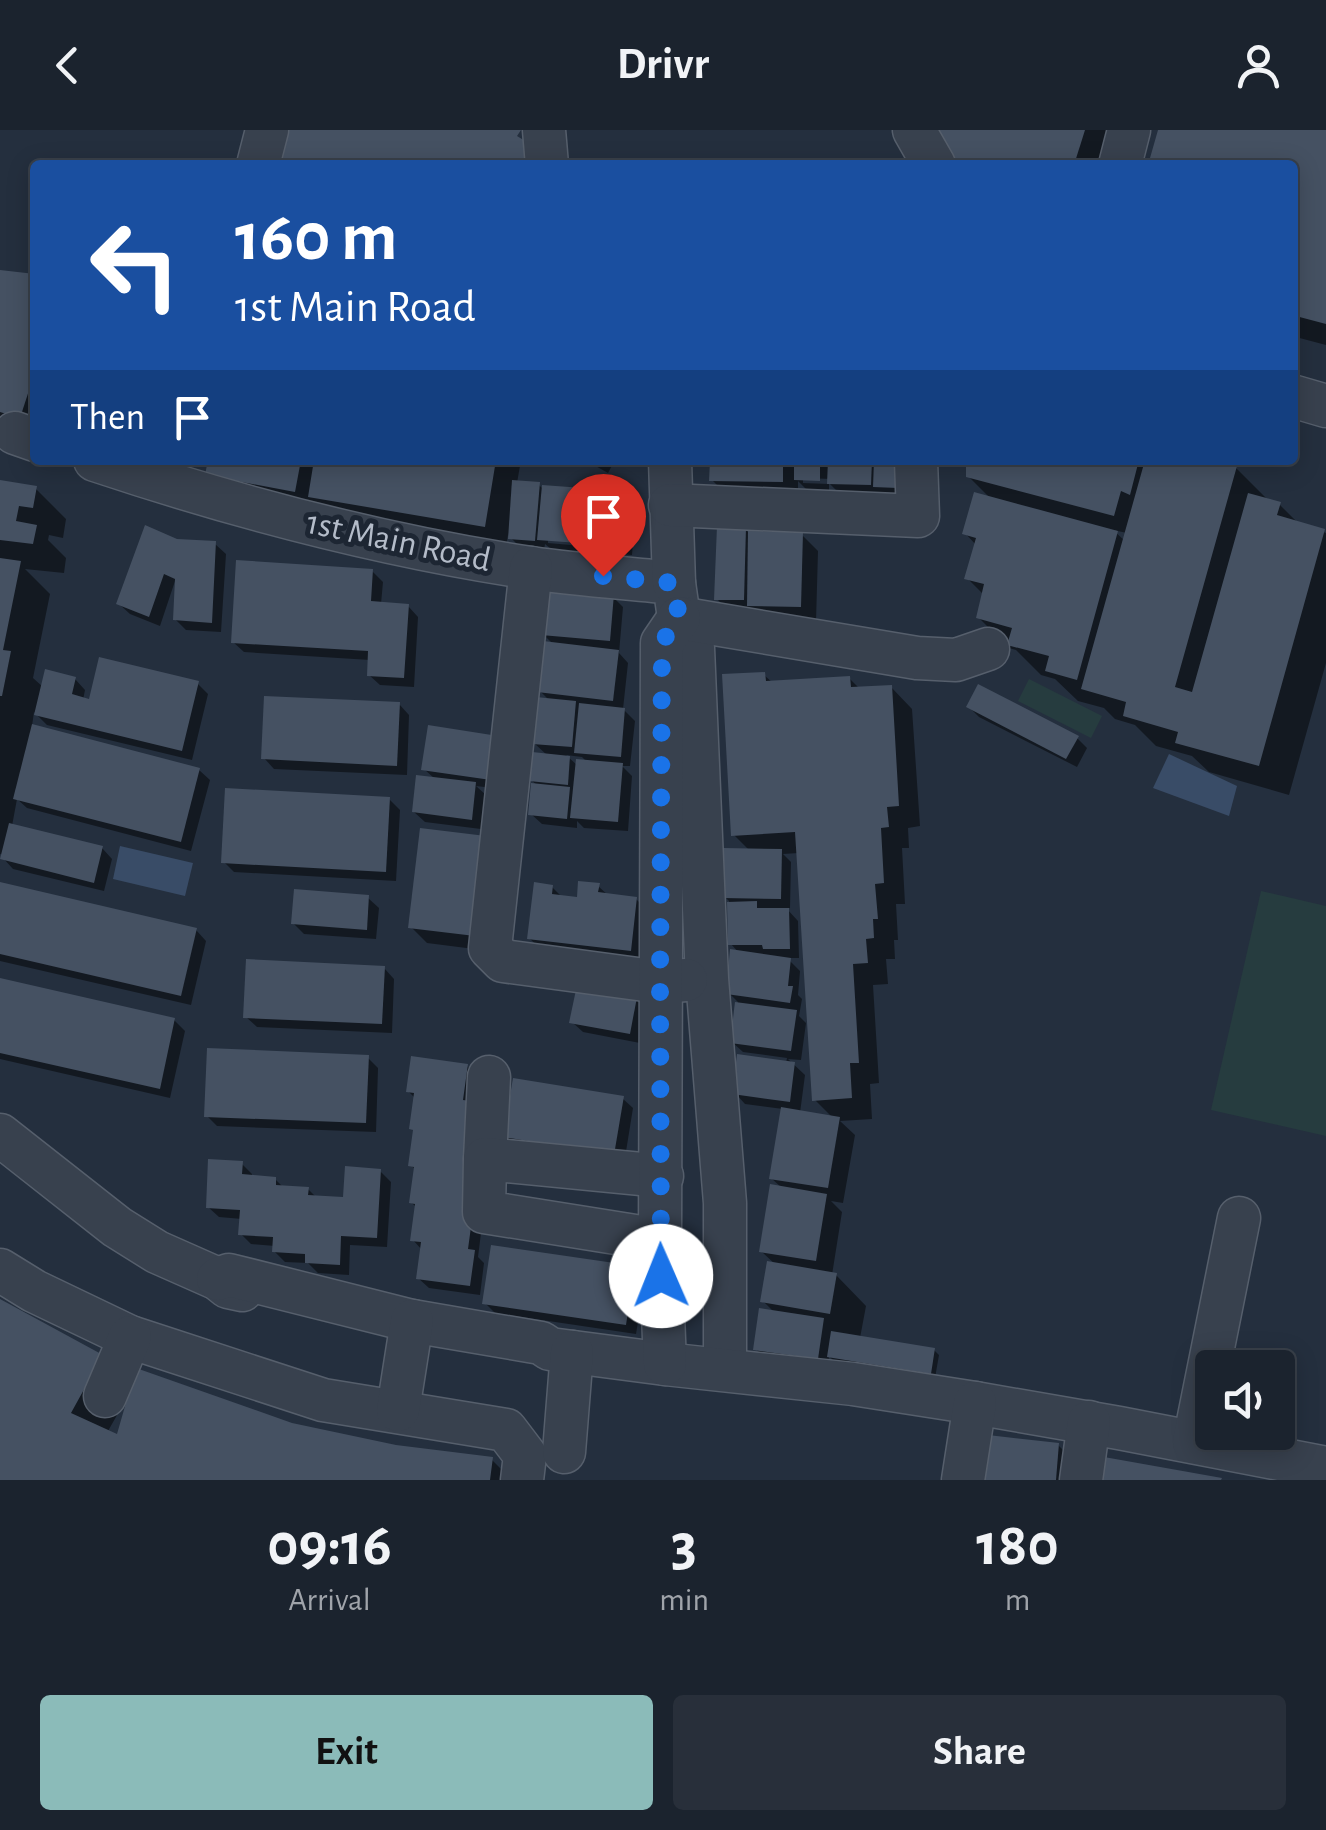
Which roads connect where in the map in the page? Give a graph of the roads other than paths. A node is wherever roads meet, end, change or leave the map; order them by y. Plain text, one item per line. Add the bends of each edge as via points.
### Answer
1 (267, 130) edge
2 (544, 130) edge
3 (914, 130) edge
4 (1129, 130) edge
5 (259, 160) edge
6 (546, 160) edge
7 (931, 160) edge
8 (1121, 160) edge
9 (1298, 369) edge
10 (1326, 376) edge
11 (1298, 398) edge
12 (1326, 406) edge
13 (110, 465) edge
14 (670, 465) edge
15 (916, 465) edge
16 (670, 505) junction
17 (531, 568) junction
18 (677, 600) junction
19 (988, 649) dead end
20 (707, 979) junction
21 (660, 982) junction
22 (488, 1077) dead end
23 (0, 1135) edge
24 (485, 1159) junction
25 (662, 1176) junction
26 (1239, 1218) dead end
27 (660, 1240) junction
28 (0, 1270) edge
29 (411, 1327) junction
30 (130, 1337) junction
31 (561, 1350) junction
32 (665, 1364) junction
33 (725, 1369) junction
34 (105, 1396) dead end
35 (975, 1403) junction
36 (398, 1410) junction
37 (1089, 1422) junction
38 (1194, 1442) junction
39 (564, 1452) dead end
40 (1303, 1470) edge
41 (522, 1480) edge
42 (963, 1480) edge
43 (1081, 1480) edge

1 - 5 street
2 - 6 street
3 - 7 street
4 - 8 street
9 - 10 street
11 - 12 street
13 - 17 street, 1st Main Road via 380,540
14 - 16 street
15 - 16 street via 918,516
16 - 18 street
17 - 18 street, 1st Main Road
17 - 21 street via 490,948 503,960
18 - 19 street, 1st Main Road via 917,658 956,660
18 - 20 street via 693,648
18 - 21 street via 662,642
20 - 21 street
20 - 33 street via 725,1203
21 - 25 street
22 - 24 street
23 - 29 street via 157,1252 218,1279 229,1275
24 - 25 street
24 - 27 street via 484,1212
25 - 27 street
26 - 38 street
27 - 32 street
28 - 30 street
29 - 31 street
29 - 36 street
30 - 34 street
30 - 36 street via 322,1400
31 - 32 street
31 - 39 street
32 - 33 street
33 - 35 street
35 - 37 street
35 - 42 street
36 - 41 street via 506,1430 524,1455
37 - 38 street
37 - 43 street
38 - 40 street

